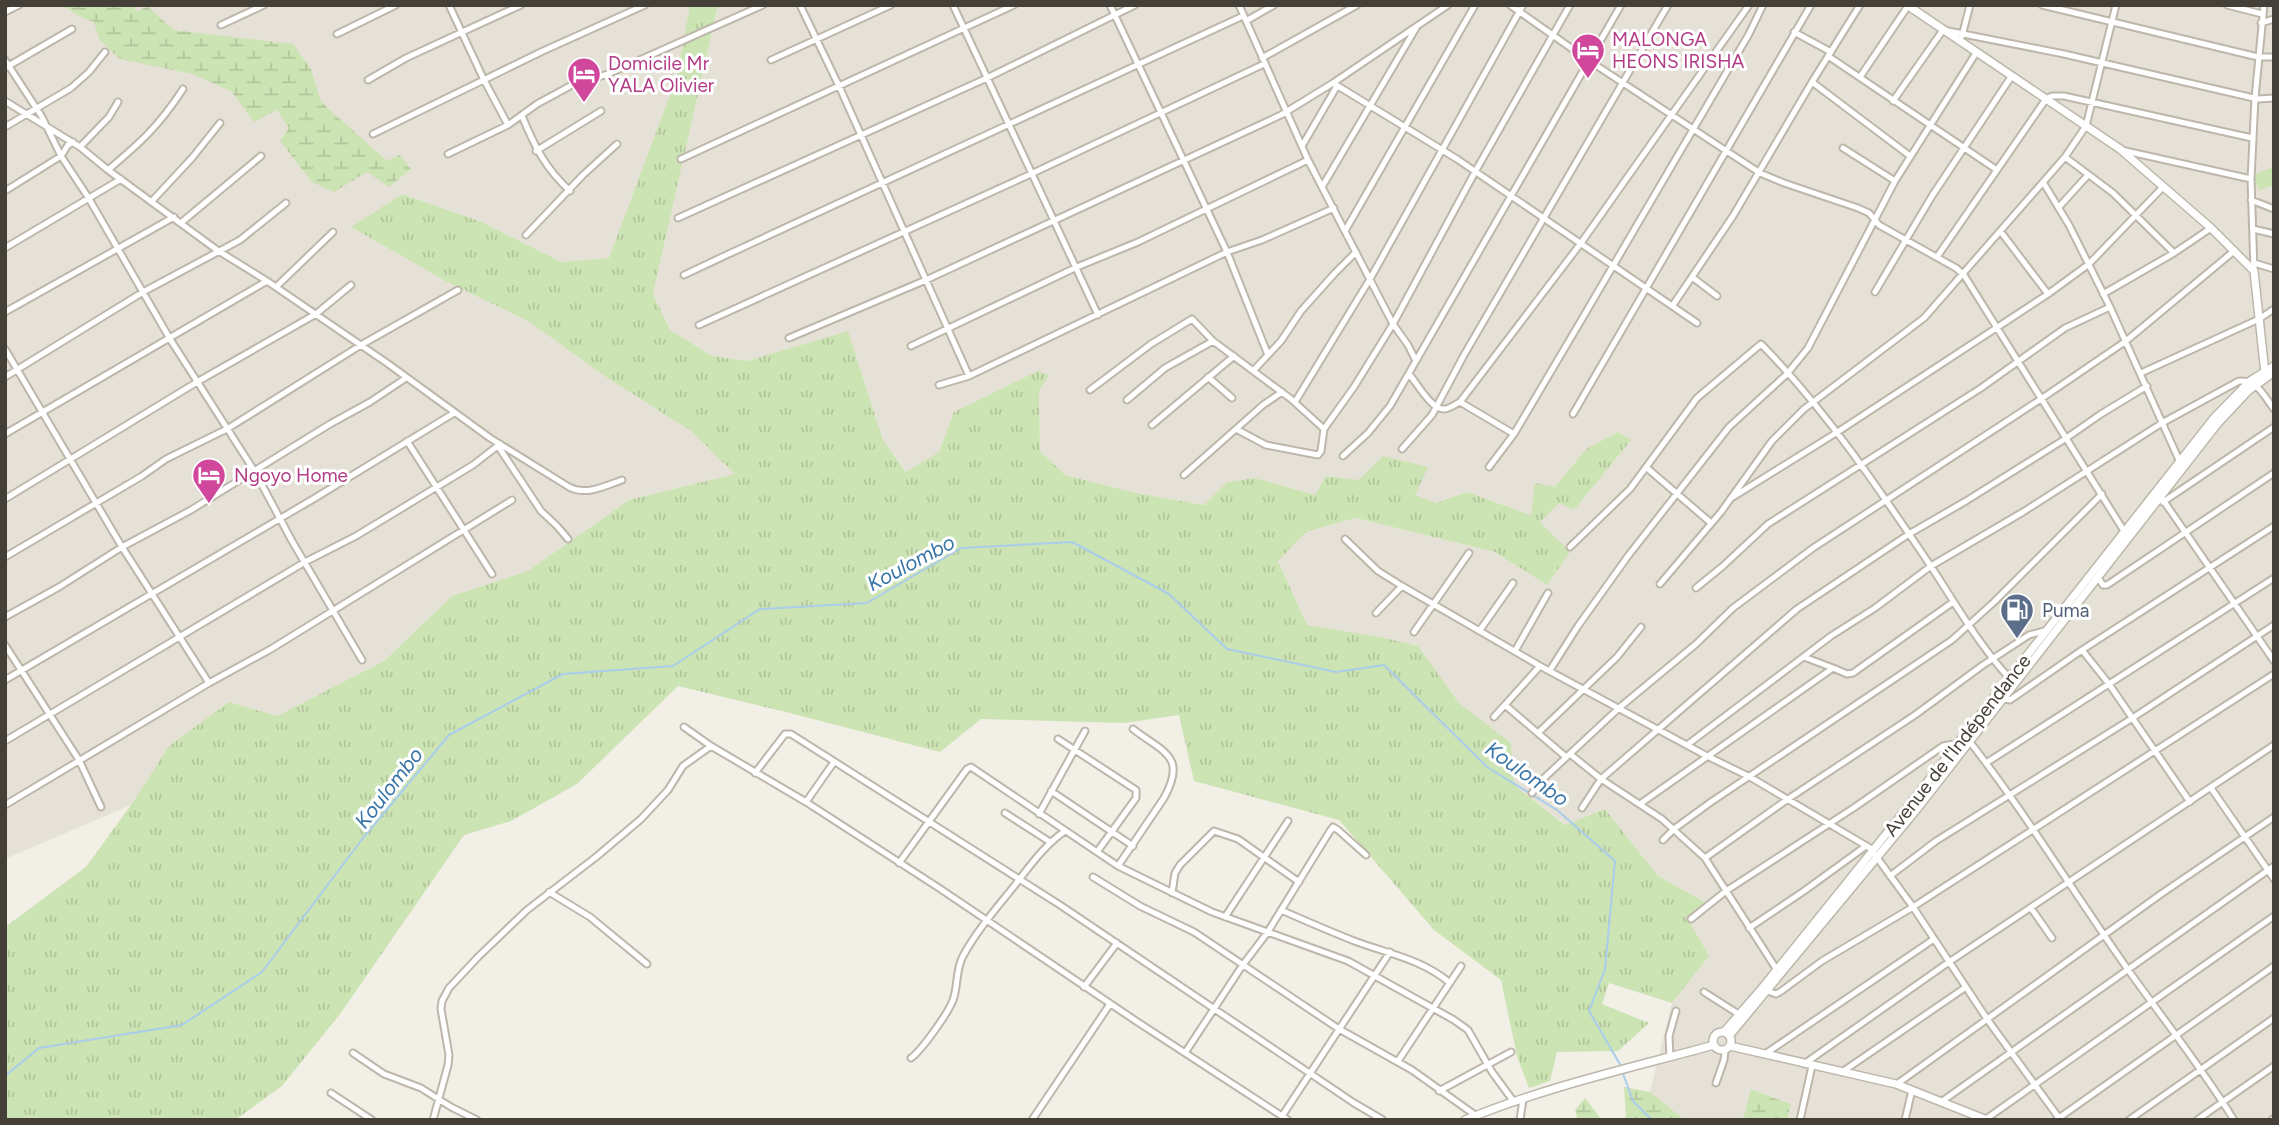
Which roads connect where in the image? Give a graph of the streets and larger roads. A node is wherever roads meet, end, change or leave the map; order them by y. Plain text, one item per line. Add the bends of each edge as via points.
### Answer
1 (19, 5) edge
2 (264, 5) edge
3 (396, 5) edge
4 (449, 5) edge
5 (521, 5) edge
6 (645, 5) edge
7 (763, 5) edge
8 (800, 5) edge
9 (891, 5) edge
10 (953, 5) edge
11 (1014, 5) edge
12 (1110, 5) edge
13 (1135, 5) edge
14 (1239, 5) edge
15 (1274, 5) edge
16 (1357, 5) edge
17 (1448, 5) edge
18 (1475, 5) edge
19 (1510, 5) edge
20 (1523, 5) edge
21 (1570, 5) edge
22 (1621, 5) edge
23 (1668, 5) edge
24 (1749, 5) edge
25 (1763, 5) edge
26 (1811, 5) edge
27 (1860, 5) edge
28 (1970, 5) edge
29 (2042, 5) edge
30 (2116, 5) edge
31 (2227, 5) edge
32 (2264, 5) edge
33 (1907, 6) edge
34 (255, 7) edge
35 (635, 7) edge
36 (5, 12) edge
37 (1520, 12) junction
38 (2262, 14) junction
39 (1115, 15) junction
40 (1245, 18) junction
41 (2274, 19) edge
42 (2112, 22) junction
43 (2261, 23) junction
44 (221, 25) dead end
45 (1417, 25) junction
46 (72, 29) dead end
47 (964, 29) junction
48 (1942, 30) junction
49 (1794, 32) junction
50 (1963, 32) junction
51 (462, 33) junction
52 (337, 34) dead end
53 (1552, 36) junction
54 (817, 39) junction
55 (1960, 43) junction
56 (105, 52) dead end
57 (1976, 53) junction
58 (1830, 54) junction
59 (2258, 57) junction
60 (2274, 57) edge
61 (771, 60) dead end
62 (1588, 60) junction
63 (1263, 61) junction
64 (2102, 63) junction
65 (6, 64) edge
66 (1139, 65) junction
67 (2011, 76) junction
68 (1860, 77) junction
69 (987, 78) junction
70 (368, 80) dead end
71 (484, 80) junction
72 (1812, 82) junction
73 (1335, 84) junction
74 (1623, 84) junction
75 (839, 86) junction
76 (183, 89) dead end
77 (2255, 98) junction
78 (2274, 98) edge
79 (2046, 99) junction
80 (5, 101) edge
81 (118, 102) dead end
82 (1893, 102) junction
83 (2093, 103) junction
84 (1371, 107) junction
85 (37, 108) junction
86 (601, 111) dead end
87 (1161, 112) junction
88 (1286, 113) junction
89 (25, 114) junction
90 (1670, 115) junction
91 (522, 116) junction
92 (220, 123) dead end
93 (1009, 124) junction
94 (508, 125) junction
95 (1929, 125) junction
96 (2087, 126) junction
97 (5, 127) edge
98 (1404, 127) junction
99 (48, 128) junction
100 (1691, 129) junction
101 (373, 134) dead end
102 (860, 136) junction
103 (2252, 138) junction
104 (73, 142) junction
105 (617, 144) dead end
106 (1302, 146) junction
107 (80, 147) junction
108 (1843, 148) dead end
109 (1963, 148) junction
110 (2120, 149) junction
111 (537, 151) junction
112 (1441, 151) junction
113 (1726, 152) junction
114 (448, 154) dead end
115 (61, 156) junction
116 (261, 156) dead end
117 (1910, 156) junction
118 (2065, 157) junction
119 (681, 159) dead end
120 (1184, 160) junction
121 (1308, 160) junction
122 (108, 170) junction
123 (1997, 170) junction
124 (1475, 172) junction
125 (1759, 173) junction
126 (1031, 174) junction
127 (2088, 175) junction
128 (121, 179) junction
129 (2250, 179) junction
130 (882, 181) junction
131 (1895, 181) junction
132 (2043, 183) junction
133 (1322, 187) junction
134 (2163, 187) junction
135 (5, 191) edge
136 (570, 191) junction
137 (88, 197) junction
138 (1510, 197) junction
139 (2251, 200) junction
140 (152, 201) junction
141 (286, 203) dead end
142 (2059, 207) junction
143 (1334, 208) junction
144 (2274, 209) edge
145 (1207, 210) junction
146 (2136, 214) junction
147 (174, 217) junction
148 (678, 218) dead end
149 (1545, 219) junction
150 (1053, 220) junction
151 (1874, 220) junction
152 (182, 222) junction
153 (2211, 228) junction
154 (2253, 229) junction
155 (904, 231) junction
156 (1345, 231) junction
157 (332, 232) dead end
158 (2001, 232) junction
159 (2274, 234) edge
160 (526, 235) dead end
161 (1905, 240) junction
162 (1581, 243) junction
163 (117, 247) junction
164 (5, 248) edge
165 (217, 250) junction
166 (2234, 251) junction
167 (1227, 252) junction
168 (1356, 252) junction
169 (2174, 253) junction
170 (1937, 257) junction
171 (2088, 264) junction
172 (1614, 265) junction
173 (1077, 267) junction
174 (2254, 267) junction
175 (2274, 269) edge
176 (684, 275) dead end
177 (1964, 275) junction
178 (1692, 277) junction
179 (1370, 279) junction
180 (926, 280) junction
181 (267, 281) junction
182 (351, 285) dead end
183 (276, 287) junction
184 (1648, 288) junction
185 (458, 290) dead end
186 (143, 292) junction
187 (1875, 292) dead end
188 (2048, 294) junction
189 (2103, 294) junction
190 (1717, 296) dead end
191 (1673, 305) junction
192 (2110, 307) junction
193 (2274, 309) edge
194 (5, 312) edge
195 (316, 314) junction
196 (1098, 315) junction
197 (2259, 318) junction
198 (1698, 323) dead end
199 (1393, 324) junction
200 (699, 325) dead end
201 (948, 328) junction
202 (1997, 328) junction
203 (789, 338) dead end
204 (170, 339) junction
205 (1213, 341) junction
206 (2126, 341) junction
207 (361, 345) junction
208 (911, 346) dead end
209 (5, 349) edge
210 (1268, 355) junction
211 (1234, 356) junction
212 (1416, 361) junction
213 (2018, 362) junction
214 (2274, 366) edge
215 (17, 370) junction
216 (1254, 370) junction
217 (2141, 373) junction
218 (2268, 373) edge
219 (1409, 374) junction
220 (1787, 374) junction
221 (969, 376) junction
222 (5, 377) edge
223 (1208, 377) junction
224 (406, 378) junction
225 (197, 382) junction
226 (2253, 383) junction
227 (939, 386) dead end
228 (2147, 386) junction
229 (1090, 390) dead end
230 (1282, 393) junction
231 (1232, 398) dead end
232 (2042, 399) junction
233 (1127, 400) dead end
234 (1295, 402) junction
235 (1460, 402) junction
236 (1812, 402) junction
237 (1436, 406) junction
238 (2274, 409) edge
239 (42, 412) junction
240 (454, 413) junction
241 (1573, 414) dead end
242 (2162, 423) junction
243 (1152, 425) dead end
244 (2274, 427) edge
245 (227, 429) junction
246 (1236, 429) junction
247 (1324, 429) junction
248 (1836, 433) junction
249 (5, 434) edge
250 (1514, 434) junction
251 (2065, 439) junction
252 (407, 441) junction
253 (499, 445) junction
254 (1402, 449) dead end
255 (1343, 456) dead end
256 (71, 460) junction
257 (2179, 460) junction
258 (1861, 464) junction
259 (1489, 467) dead end
260 (1647, 468) junction
261 (255, 472) junction
262 (2086, 472) junction
263 (2274, 473) edge
264 (1184, 475) dead end
265 (622, 480) dead end
266 (435, 487) junction
267 (2102, 494) junction
268 (1677, 495) junction
269 (5, 499) edge
270 (1731, 499) junction
271 (512, 500) dead end
272 (1885, 500) junction
273 (2162, 500) junction
274 (96, 503) junction
275 (279, 518) junction
276 (1711, 523) junction
277 (2274, 527) edge
278 (465, 531) junction
279 (2124, 531) junction
280 (1909, 534) junction
281 (2184, 534) junction
282 (1345, 539) dead end
283 (568, 540) dead end
284 (122, 547) junction
285 (1570, 547) dead end
286 (1469, 553) dead end
287 (5, 557) edge
288 (305, 562) junction
289 (1931, 566) junction
290 (2209, 569) junction
291 (492, 574) dead end
292 (2098, 578) junction
293 (2274, 578) edge
294 (1513, 583) dead end
295 (1660, 584) dead end
296 (1402, 586) junction
297 (1696, 588) dead end
298 (151, 593) junction
299 (1548, 593) dead end
300 (1953, 602) junction
301 (2234, 603) junction
302 (1433, 604) junction
303 (333, 610) junction
304 (1376, 613) dead end
305 (5, 617) edge
306 (1969, 625) junction
307 (2274, 625) edge
308 (1642, 627) dead end
309 (1480, 630) junction
310 (2048, 630) junction
311 (1414, 632) dead end
312 (2256, 635) junction
313 (180, 638) junction
314 (5, 645) edge
315 (2082, 650) junction
316 (1515, 651) junction
317 (1804, 657) junction
318 (1992, 659) junction
319 (362, 660) dead end
320 (2274, 661) edge
321 (1540, 666) junction
322 (1833, 668) junction
323 (1550, 670) junction
324 (20, 671) junction
325 (2274, 674) edge
326 (2010, 679) junction
327 (5, 680) edge
328 (209, 683) junction
329 (2109, 684) junction
330 (1582, 688) junction
331 (2003, 699) junction
332 (1505, 705) junction
333 (1619, 708) junction
334 (48, 714) junction
335 (1494, 717) dead end
336 (2131, 719) junction
337 (684, 727) dead end
338 (1133, 729) dead end
339 (1658, 729) junction
340 (1085, 731) dead end
341 (1539, 732) junction
342 (1058, 739) dead end
343 (5, 741) edge
344 (1969, 742) junction
345 (1959, 743) junction
346 (1687, 745) junction
347 (2274, 745) edge
348 (710, 746) junction
349 (1074, 750) junction
350 (2155, 752) junction
351 (1568, 756) junction
352 (1707, 756) junction
353 (79, 760) junction
354 (834, 762) junction
355 (1986, 763) junction
356 (755, 773) junction
357 (1750, 777) junction
358 (1601, 779) junction
359 (2211, 788) junction
360 (1051, 791) junction
361 (1532, 793) dead end
362 (2009, 796) junction
363 (1788, 799) junction
364 (2190, 802) junction
365 (806, 803) junction
366 (1640, 804) junction
367 (5, 805) edge
368 (101, 807) dead end
369 (1582, 808) dead end
370 (1005, 813) dead end
371 (1039, 814) junction
372 (2274, 817) edge
373 (929, 820) junction
374 (1289, 821) dead end
375 (1830, 823) junction
376 (2032, 828) junction
377 (1674, 829) junction
378 (1065, 831) junction
379 (1111, 832) junction
380 (2244, 837) junction
381 (1663, 840) dead end
382 (1050, 842) junction
383 (1133, 846) junction
384 (1872, 851) junction
385 (1097, 852) junction
386 (1366, 855) dead end
387 (1265, 857) junction
388 (1704, 858) junction
389 (899, 863) junction
390 (1118, 866) junction
391 (2274, 866) edge
392 (2267, 870) junction
393 (1890, 876) junction
394 (1093, 877) dead end
395 (2274, 879) edge
396 (1019, 880) junction
397 (1299, 882) junction
398 (2070, 882) junction
399 (1726, 891) junction
400 (549, 892) junction
401 (1172, 893) junction
402 (1913, 907) junction
403 (2031, 908) junction
404 (1281, 911) junction
405 (2274, 916) edge
406 (1225, 917) junction
407 (1692, 919) dead end
408 (987, 920) junction
409 (1749, 928) junction
410 (1267, 933) junction
411 (2104, 934) junction
412 (2052, 938) dead end
413 (1934, 939) junction
414 (1117, 943) junction
415 (1390, 952) junction
416 (1950, 962) junction
417 (647, 964) dead end
418 (1242, 966) junction
419 (1461, 966) dead end
420 (2274, 966) edge
421 (2127, 969) junction
422 (1777, 970) junction
423 (1374, 975) junction
424 (1450, 983) junction
425 (1084, 987) junction
426 (1966, 987) junction
427 (1768, 991) junction
428 (1704, 992) dead end
429 (2151, 1002) junction
430 (1110, 1004) junction
431 (1434, 1008) junction
432 (1214, 1010) junction
433 (1676, 1011) dead end
434 (1740, 1015) junction
435 (1987, 1018) junction
436 (2274, 1018) edge
437 (1339, 1029) junction
438 (1727, 1034) junction
439 (2175, 1035) junction
440 (1714, 1045) junction
441 (1727, 1048) junction
442 (1511, 1052) dead end
443 (2011, 1052) junction
444 (353, 1053) dead end
445 (1185, 1053) junction
446 (1765, 1054) junction
447 (1670, 1057) junction
448 (911, 1058) dead end
449 (1398, 1061) junction
450 (1804, 1064) junction
451 (1488, 1066) junction
452 (1812, 1066) junction
453 (2274, 1066) edge
454 (2200, 1070) junction
455 (1842, 1072) junction
456 (1310, 1074) junction
457 (1716, 1083) dead end
458 (1896, 1084) junction
459 (2035, 1084) junction
460 (1912, 1090) junction
461 (1439, 1091) junction
462 (331, 1093) dead end
463 (440, 1099) junction
464 (1523, 1099) junction
465 (2222, 1100) junction
466 (1514, 1102) junction
467 (1941, 1102) junction
468 (1475, 1115) junction
469 (1285, 1118) edge
470 (2058, 1119) edge
471 (372, 1120) edge
472 (433, 1120) edge
473 (477, 1120) edge
474 (1032, 1120) edge
475 (1383, 1120) edge
476 (1465, 1120) edge
477 (1520, 1120) edge
478 (1800, 1120) edge
479 (1905, 1120) edge
480 (1986, 1120) edge
481 (2129, 1120) edge
482 (2197, 1120) edge
483 (2234, 1120) edge

1 - 36 street
2 - 34 street
3 - 52 street
4 - 51 street
5 - 51 street
6 - 35 street
7 - 91 street via 572,85
8 - 54 street
9 - 54 street
10 - 47 street
11 - 47 street
12 - 39 street
13 - 39 street
14 - 40 street
15 - 40 street
16 - 63 street
17 - 45 street
18 - 98 street
19 - 37 street
20 - 37 street
21 - 53 street
22 - 62 street
23 - 74 street
24 - 90 street
25 - 100 street
26 - 49 street
27 - 58 street
28 - 50 street
29 - 42 street
30 - 42 street
31 - 38 street
32 - 38 street
33 - 48 street
33 - 68 street
34 - 44 street
35 - 71 street
37 - 53 street
37 - 112 street
38 - 43 street
39 - 66 street
39 - 69 street
40 - 63 street
40 - 66 street
41 - 43 street
42 - 59 street
42 - 64 street
43 - 59 street
45 - 73 street
45 - 84 street
46 - 65 street
47 - 69 street
47 - 75 street
48 - 50 street
48 - 55 street
48 - 82 street
49 - 58 street
49 - 113 street
50 - 55 street
50 - 64 street
51 - 70 street
51 - 71 street
53 - 62 street
53 - 124 street
54 - 61 street
54 - 75 street
55 - 57 street
56 - 85 street via 71,88
57 - 67 street
57 - 95 street
58 - 68 street
58 - 72 street
59 - 60 street
59 - 77 street
62 - 74 street
62 - 138 street
63 - 87 street
63 - 88 street
64 - 77 street
64 - 83 street
65 - 85 street
66 - 87 street
66 - 93 street
67 - 79 street
67 - 109 street
68 - 82 street
69 - 93 street
69 - 102 street
71 - 94 street
71 - 101 street
72 - 117 street
72 - 125 street
73 - 84 street
73 - 88 street
73 - 106 street
74 - 90 street
74 - 149 street
75 - 102 street
75 - 119 street
76 - 122 street via 149,134
77 - 78 street
77 - 103 street
79 - 83 street via 2064,96
79 - 96 street
79 - 123 street
80 - 89 street
81 - 107 street
82 - 95 street
83 - 96 street
83 - 103 street
84 - 98 street
84 - 133 street
85 - 89 street
85 - 99 street
86 - 111 street
87 - 120 street
87 - 126 street
88 - 106 street
88 - 120 street
89 - 97 street
89 - 99 street
90 - 100 street
90 - 162 street
91 - 94 street
91 - 111 street
92 - 140 street
93 - 126 street
93 - 130 street
94 - 114 street
95 - 109 street
95 - 117 street
96 - 110 street
96 - 118 street
98 - 112 street
98 - 156 street
99 - 104 street
99 - 115 street
100 - 113 street
100 - 172 street
102 - 130 street
102 - 148 street
103 - 129 street
104 - 107 street
104 - 115 street
105 - 136 street
106 - 121 street
107 - 122 street
108 - 131 street
109 - 123 street
109 - 161 street
110 - 129 street
110 - 134 street
111 - 136 street
112 - 124 street
112 - 179 street
113 - 125 street
113 - 184 street
115 - 135 street
115 - 137 street
116 - 152 street
117 - 131 street
118 - 127 street
118 - 132 street
120 - 145 street
120 - 150 street
121 - 133 street
121 - 145 street
122 - 128 street
123 - 170 street
124 - 138 street
124 - 199 street
125 - 151 street via 1858,208
125 - 178 street
126 - 150 street
126 - 155 street
127 - 142 street
127 - 146 street
128 - 137 street
128 - 140 street
129 - 139 street
130 - 155 street
130 - 176 street
131 - 151 street
132 - 142 street
132 - 158 street
133 - 143 street
134 - 146 street
134 - 153 street
136 - 160 street
137 - 163 street
137 - 164 street
138 - 149 street
138 - 212 street
139 - 144 street
139 - 154 street
140 - 147 street
141 - 165 street via 240,240
142 - 171 street
143 - 156 street
143 - 167 street
145 - 167 street
145 - 173 street
146 - 169 street
146 - 171 street
147 - 152 street
147 - 163 street
149 - 162 street
149 - 237 street
150 - 173 street
150 - 180 street
151 - 161 street
151 - 220 street via 1808,348
152 - 165 street
153 - 166 street
153 - 169 street
154 - 159 street
154 - 174 street
155 - 180 street
155 - 200 street
156 - 168 street
157 - 183 street
158 - 177 street
158 - 188 street
161 - 170 street
161 - 187 street
162 - 172 street
162 - 235 street
163 - 186 street
163 - 194 street
165 - 181 street
165 - 186 street
166 - 174 street
166 - 206 street
167 - 196 street
167 - 210 street
168 - 179 street
168 - 210 street
169 - 189 street
170 - 177 street
171 - 188 street
171 - 189 street
172 - 184 street
172 - 250 street
173 - 196 street
173 - 201 street
174 - 175 street
174 - 197 street
177 - 202 street
177 - 236 street via 1913,329
178 - 190 street
178 - 191 street
179 - 199 street
179 - 234 street
180 - 201 street
180 - 203 street
181 - 183 street
181 - 204 street
182 - 195 street
183 - 195 street
184 - 191 street
184 - 241 street
185 - 207 street
186 - 204 street
186 - 215 street
188 - 202 street
189 - 192 street
191 - 198 street
192 - 206 street
192 - 213 street via 2065,328
193 - 197 street
195 - 207 street
195 - 225 street
196 - 221 street
197 - 217 street
197 - 218 street
199 - 212 street
199 - 247 street
201 - 208 street
201 - 221 street
202 - 213 street
202 - 248 street
204 - 225 street
204 - 239 street
205 - 211 street
205 - 229 street via 1189,319
205 - 233 street via 1165,368
206 - 217 street
206 - 232 street
207 - 224 street
207 - 245 street
209 - 215 street
210 - 216 street
211 - 216 street
211 - 223 street
212 - 219 street
213 - 232 street
213 - 258 street
214 - 218 street, Avenue de l'Indépendance
215 - 222 street
215 - 239 street
216 - 230 street
217 - 228 street
218 - 226 street, Avenue de l'Indépendance
219 - 237 street
219 - 255 street via 1390,406
220 - 236 street
220 - 260 street via 1759,345 1697,398
220 - 268 street via 1729,426
221 - 227 street
223 - 231 street
223 - 243 street
224 - 240 street
224 - 261 street
225 - 245 street
225 - 256 street
226 - 238 street
226 - 242 street via 2239,382
226 - 257 street, Avenue de l'Indépendance via 2229,401
226 - 273 street, Avenue de l'Indépendance
228 - 242 street
228 - 251 street
230 - 234 street
230 - 246 street
232 - 251 street
232 - 272 street
234 - 247 street
235 - 237 street via 1445,409
235 - 250 street
236 - 248 street
236 - 270 street via 1772,440
237 - 254 street
239 - 249 street
239 - 256 street
240 - 252 street
240 - 253 street
242 - 257 street
242 - 262 street
244 - 273 street
245 - 261 street
245 - 274 street via 166,459
246 - 247 street via 1266,445 1318,455
246 - 264 street
248 - 258 street
248 - 270 street
250 - 259 street
251 - 262 street
251 - 280 street
252 - 266 street
252 - 275 street
253 - 265 street via 573,490 592,490
253 - 266 street
253 - 283 street via 541,511
256 - 269 street
256 - 274 street
257 - 279 street, Avenue de l'Indépendance
258 - 272 street
258 - 297 street via 1768,524
260 - 268 street
260 - 285 street
261 - 275 street
261 - 284 street
262 - 267 street
262 - 289 street
263 - 281 street
266 - 278 street
266 - 288 street via 356,537
267 - 279 street
267 - 306 street
268 - 276 street
268 - 323 street
270 - 276 street
271 - 278 street
272 - 280 street
272 - 333 street via 1733,608
273 - 281 street
273 - 292 street, Avenue de l'Indépendance
274 - 284 street
274 - 287 street
275 - 288 street
275 - 298 street
276 - 295 street
277 - 290 street
278 - 291 street
278 - 303 street
279 - 310 street, Avenue de l'Indépendance
280 - 289 street
280 - 339 street via 1797,609
281 - 290 street
281 - 292 street via 2107,584
282 - 296 street via 1378,571
284 - 298 street
284 - 305 street
286 - 302 street
288 - 303 street
288 - 313 street
289 - 300 street
289 - 317 street
290 - 301 street
290 - 315 street
292 - 331 street, Avenue de l'Indépendance
293 - 301 street
294 - 309 street
296 - 302 street
296 - 304 street
298 - 313 street
298 - 324 street
299 - 316 street
300 - 306 street
300 - 322 street via 1853,673
301 - 312 street
301 - 329 street
302 - 309 street
302 - 311 street
303 - 319 street
303 - 328 street
306 - 318 street
306 - 357 street
307 - 312 street
308 - 330 street
309 - 316 street
310 - 318 street via 2029,635
310 - 326 street, Avenue de l'Indépendance
312 - 320 street
312 - 336 street
313 - 328 street
313 - 334 street
314 - 324 street
315 - 329 street
315 - 331 street via 2010,700
316 - 321 street
317 - 322 street
317 - 346 street
318 - 326 street
318 - 363 street
321 - 323 street
321 - 332 street
322 - 352 street
323 - 330 street
324 - 327 street
324 - 334 street
325 - 350 street
326 - 345 street, Avenue de l'Indépendance
328 - 353 street
329 - 336 street
329 - 355 street
330 - 333 street
330 - 341 street
331 - 344 street, Avenue de l'Indépendance
332 - 335 street
332 - 341 street
333 - 339 street
333 - 351 street
334 - 343 street
334 - 353 street
336 - 350 street
336 - 362 street
337 - 348 street
338 - 383 street via 1170,758 1175,769 1171,786
339 - 346 street
339 - 358 street
340 - 349 street
341 - 351 street
342 - 349 street
344 - 355 street
344 - 384 street, Avenue de l'Indépendance
345 - 375 street via 1943,746
345 - 384 street, Avenue de l'Indépendance
346 - 352 street
347 - 359 street
348 - 356 street
348 - 400 street via 683,766 657,803 625,834
349 - 360 street
349 - 379 street via 1136,790 1136,798
350 - 364 street
350 - 376 street
351 - 358 street
351 - 361 street
352 - 357 street
352 - 366 street
353 - 367 street
353 - 368 street
354 - 356 street via 787,733
354 - 365 street
354 - 373 street
355 - 362 street
356 - 365 street
357 - 363 street
357 - 377 street
358 - 366 street
358 - 369 street
359 - 364 street
359 - 380 street
360 - 371 street
360 - 379 street
362 - 376 street
362 - 393 street
363 - 375 street
363 - 388 street
364 - 398 street
365 - 389 street
366 - 377 street
370 - 382 street
371 - 373 street via 969,767
371 - 378 street
372 - 380 street
373 - 389 street
373 - 396 street
374 - 387 street
375 - 384 street
375 - 399 street
376 - 398 street
376 - 402 street
377 - 381 street
377 - 388 street
378 - 382 street
378 - 385 street
379 - 383 street
379 - 385 street
380 - 392 street
380 - 411 street
382 - 396 street
383 - 390 street
384 - 393 street
384 - 409 street
384 - 422 street, Avenue de l'Indépendance
384 - 427 street, Avenue de l'Indépendance
385 - 390 street
386 - 397 street via 1333,827
387 - 397 street
387 - 401 street via 1238,839 1214,831 1180,865
387 - 406 street
388 - 399 street
389 - 408 street
390 - 401 street
391 - 392 street
392 - 395 street
392 - 421 street
393 - 402 street
394 - 418 street via 1194,932
396 - 408 street
396 - 414 street
397 - 404 street
398 - 403 street
398 - 411 street
399 - 407 street
399 - 409 street
400 - 417 street via 590,916
400 - 463 street via 445,994 442,1009 449,1055
401 - 406 street
402 - 413 street
402 - 427 street via 1822,961 1776,995
403 - 412 street
403 - 416 street
404 - 410 street
404 - 415 street
405 - 429 street
406 - 410 street
408 - 425 street
408 - 448 street via 958,968 948,1012
409 - 422 street
410 - 418 street
410 - 423 street via 1348,961
411 - 421 street
411 - 435 street
413 - 416 street
413 - 446 street
414 - 425 street
414 - 432 street
415 - 423 street
415 - 424 street via 1435,971
416 - 426 street
416 - 450 street
418 - 432 street
418 - 437 street
419 - 424 street
420 - 439 street
421 - 429 street
421 - 443 street
422 - 434 street, Avenue de l'Indépendance
423 - 431 street
423 - 437 street
424 - 431 street
425 - 430 street
426 - 435 street
426 - 455 street
427 - 438 street, Avenue de l'Indépendance
428 - 434 street
429 - 439 street
429 - 459 street
430 - 445 street
430 - 474 street
431 - 449 street
431 - 451 street via 1468,1030
432 - 445 street
432 - 456 street
433 - 447 street via 1669,1036
434 - 438 street, Avenue de l'Indépendance
435 - 443 street
435 - 458 street
436 - 454 street
437 - 449 street
437 - 456 street
438 - 440 street via 1715,1036
438 - 441 street
439 - 454 street
439 - 470 street
440 - 441 street
440 - 447 street
441 - 446 street
441 - 457 street
442 - 451 street
443 - 459 street
443 - 467 street
444 - 463 street via 384,1074
445 - 469 street
446 - 450 street
447 - 464 street
449 - 461 street
450 - 452 street
451 - 461 street
451 - 466 street
452 - 455 street
452 - 478 street
453 - 465 street
454 - 465 street
454 - 481 street
455 - 458 street
456 - 469 street
456 - 475 street
458 - 460 street
459 - 470 street
459 - 480 street
460 - 467 street
460 - 479 street
461 - 468 street
462 - 471 street
463 - 472 street
463 - 473 street
464 - 466 street
464 - 477 street
465 - 482 street
465 - 483 street
466 - 468 street
467 - 480 street
468 - 476 street

